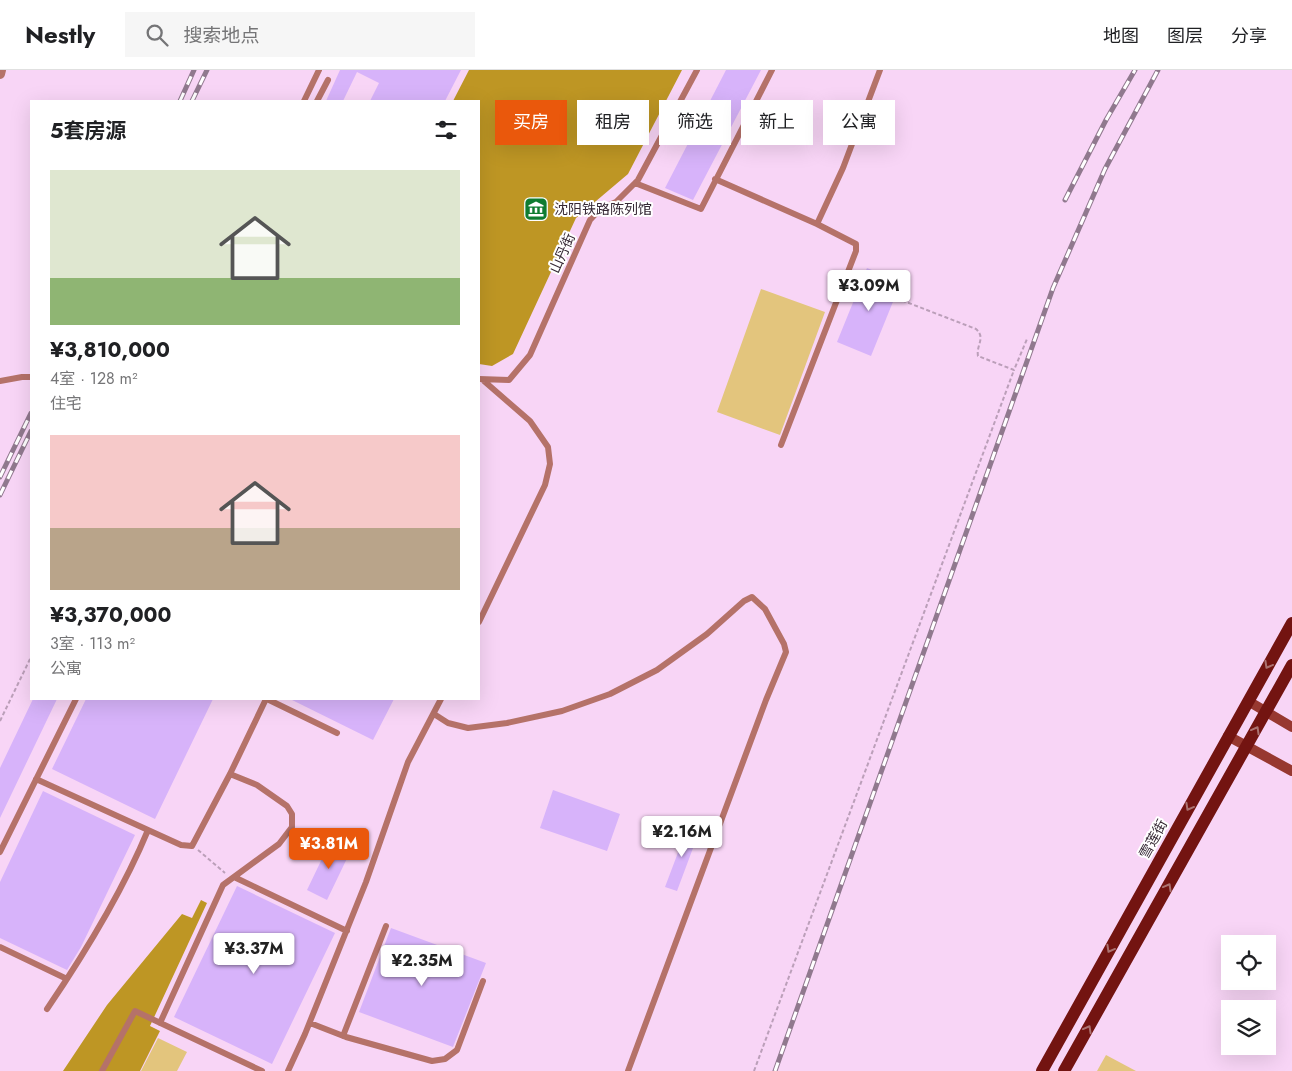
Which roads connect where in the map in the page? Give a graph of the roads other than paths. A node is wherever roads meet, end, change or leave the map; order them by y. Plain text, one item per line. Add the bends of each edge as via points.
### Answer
1 (320, 70) edge
2 (697, 70) edge
3 (772, 70) edge
4 (880, 70) edge
5 (328, 80) dead end
6 (312, 86) junction
7 (322, 92) junction
8 (305, 100) edge
9 (318, 100) edge
10 (715, 179) junction
11 (635, 183) junction
12 (817, 224) junction
13 (30, 377) edge
14 (481, 380) edge
15 (0, 381) edge
16 (781, 445) dead end
17 (480, 620) edge
18 (1292, 623) edge
19 (1292, 665) edge
20 (76, 700) edge
21 (266, 700) edge
22 (268, 700) edge
23 (441, 700) edge
24 (1248, 702) junction
25 (1266, 712) junction
26 (434, 714) junction
27 (1292, 727) edge
28 (337, 733) dead end
29 (1228, 736) junction
30 (1246, 746) junction
31 (1292, 772) edge
32 (230, 774) junction
33 (36, 779) junction
34 (148, 830) junction
35 (0, 852) edge
36 (234, 877) junction
37 (386, 926) dead end
38 (347, 931) junction
39 (0, 947) edge
40 (67, 980) junction
41 (483, 981) dead end
42 (47, 1009) dead end
43 (160, 1023) junction
44 (310, 1023) junction
45 (343, 1036) junction
46 (102, 1071) edge
47 (262, 1071) edge
48 (288, 1071) edge
49 (628, 1071) edge
50 (1042, 1071) edge
51 (1064, 1071) edge

1 - 6 lane
2 - 11 lane, 山丹街
3 - 10 lane
4 - 12 lane via 843,168
5 - 7 lane
6 - 7 lane
6 - 8 lane
7 - 9 lane
10 - 11 lane via 702,209
10 - 12 lane
11 - 14 lane, 山丹街 via 616,202 600,209 590,220 530,355 509,380
12 - 16 lane via 856,244 856,251
13 - 15 lane
14 - 17 lane via 530,421 548,447 550,464 545,485
18 -> 24 main road, 雪莲街
19 - 25 main road
20 - 33 lane
21 - 32 lane
22 - 28 lane
23 - 26 lane
24 - 25 main road
24 - 29 main road, 雪莲街
25 - 27 main road
30 -> 25 main road
26 - 38 lane via 408,762
26 - 49 lane via 448,723 468,728 562,711 610,694 657,670 707,634 744,600 752,597 765,609 786,652
29 - 30 main road
29 -> 50 main road, 雪莲街
30 - 31 main road
51 -> 30 main road
32 - 34 lane via 192,846 180,845
32 - 36 lane via 257,785 287,806 292,814 292,827 279,844
33 - 34 lane
33 - 35 lane
34 - 40 lane via 138,854
36 - 38 lane
36 - 43 lane via 223,885
37 - 45 lane
38 - 44 lane
39 - 40 lane
40 - 42 lane
41 - 45 lane via 457,1050 445,1059 432,1061
43 - 46 lane via 135,1011
43 - 47 lane
44 - 45 lane
44 - 48 lane

